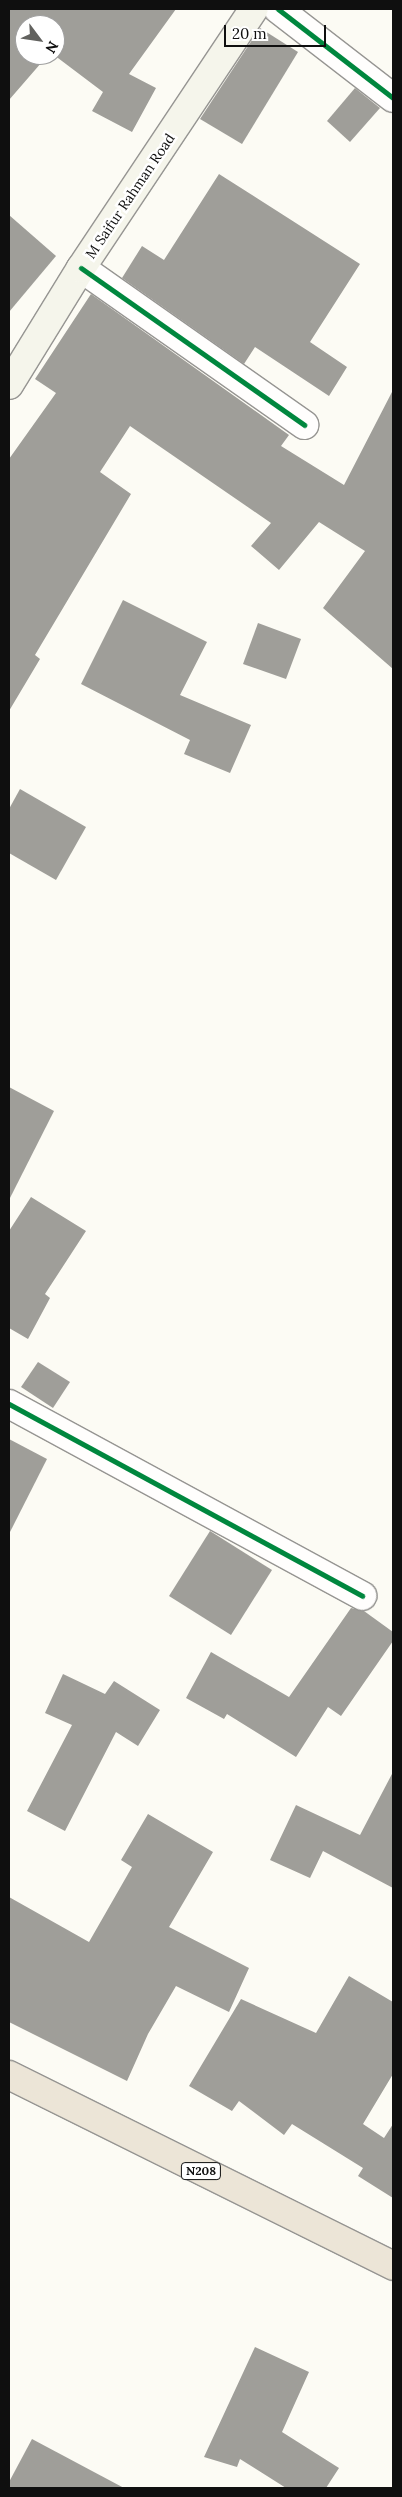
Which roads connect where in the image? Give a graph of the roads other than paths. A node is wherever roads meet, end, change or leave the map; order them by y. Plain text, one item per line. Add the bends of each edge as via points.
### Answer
1 (254, 9) edge
2 (278, 9) edge
3 (393, 98) edge
4 (81, 268) junction
5 (9, 385) edge
6 (304, 425) dead end
7 (9, 1404) edge
8 (362, 1596) dead end
9 (9, 2075) edge
10 (393, 2266) edge

1 - 4 main road, M Saifur Rahman Road
2 - 3 street
4 - 5 main road, M Saifur Rahman Road
4 - 6 street
7 - 8 street
9 - 10 highway, N208

